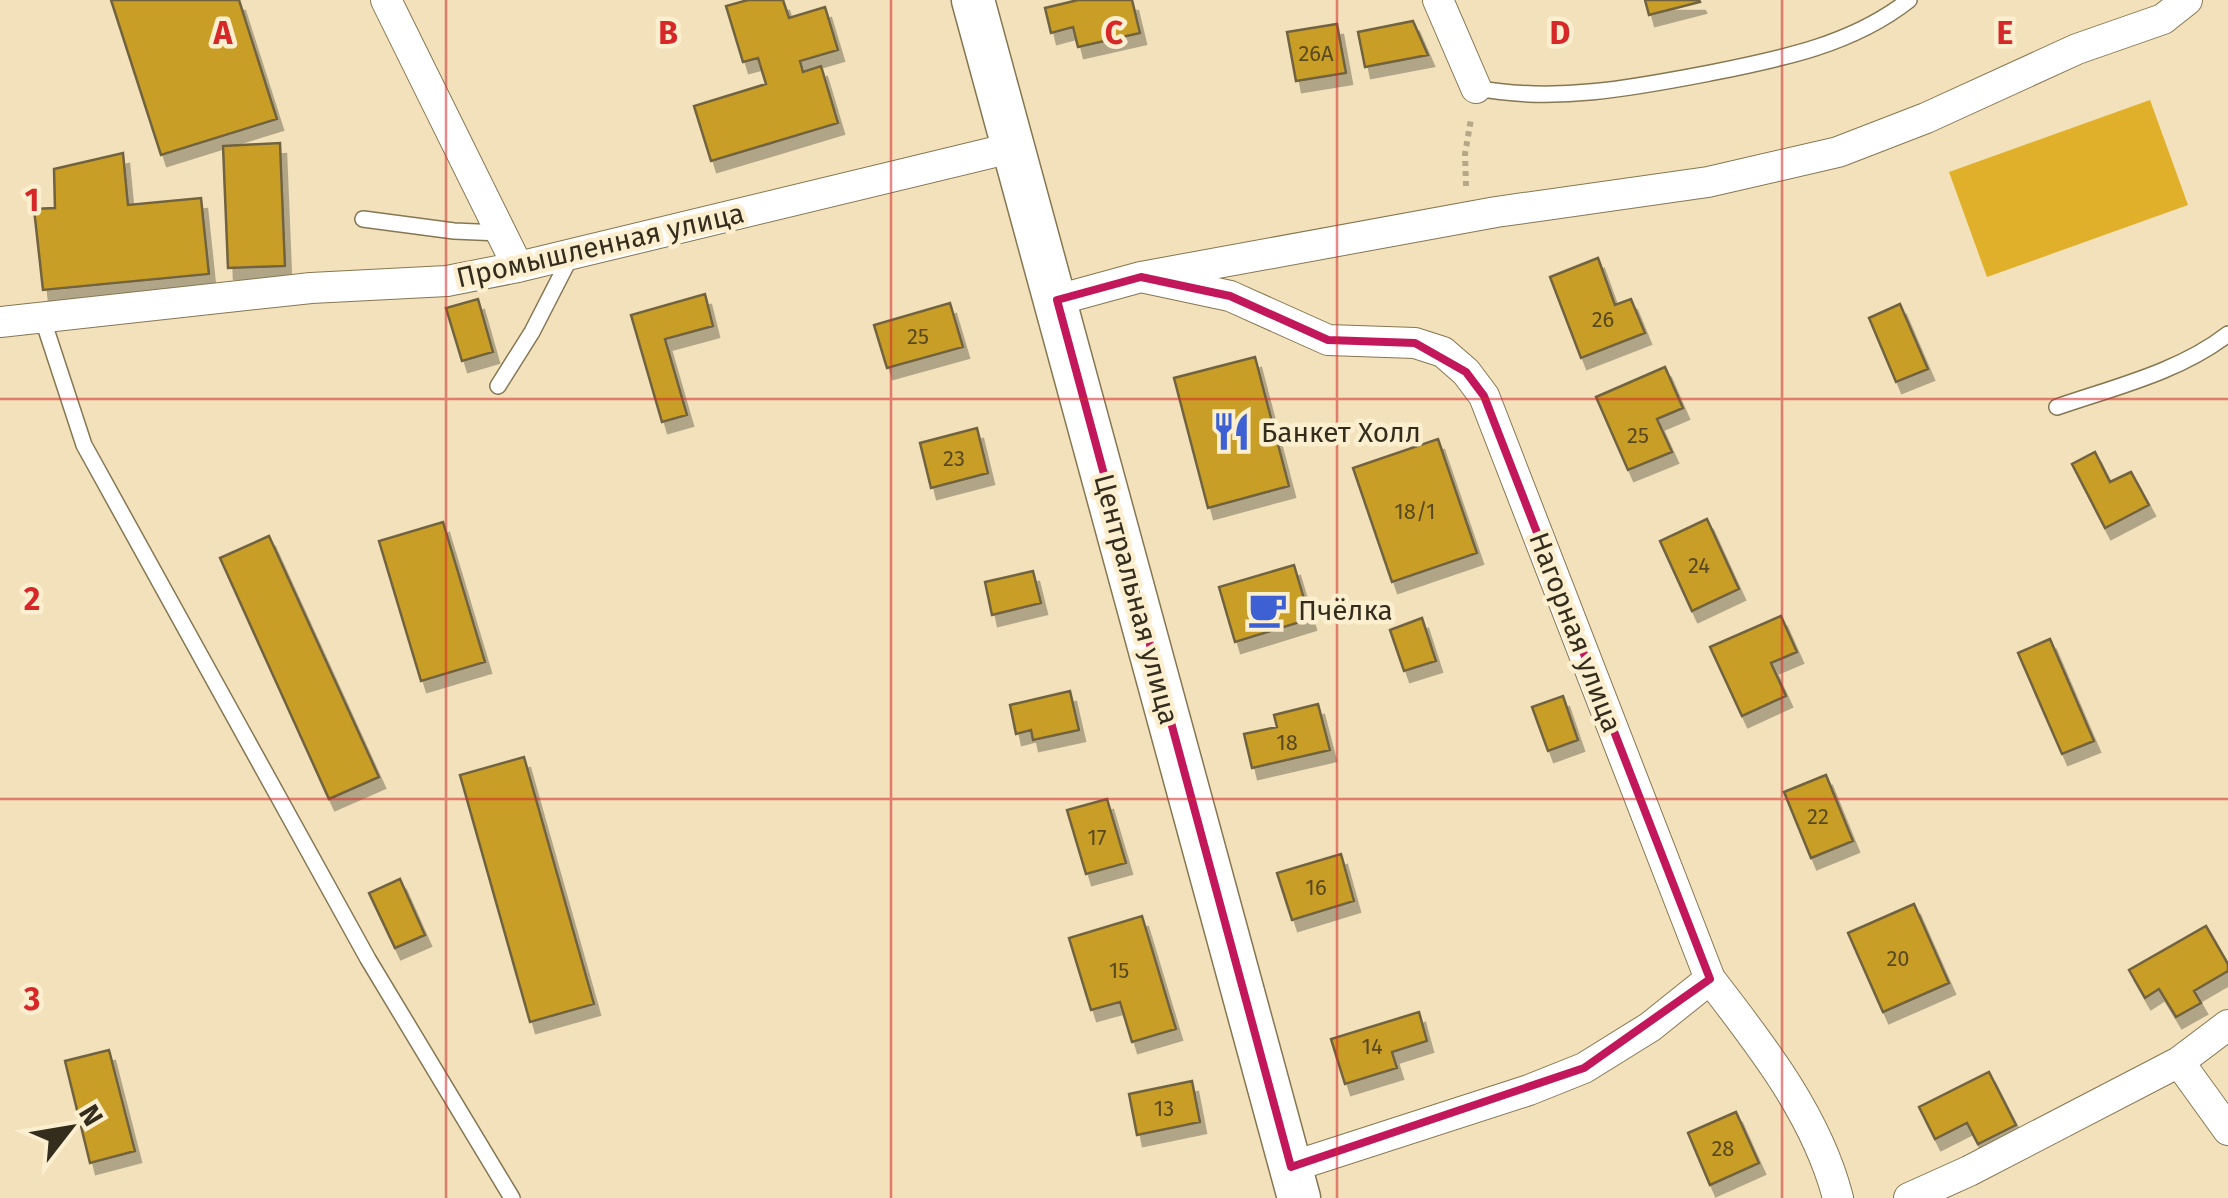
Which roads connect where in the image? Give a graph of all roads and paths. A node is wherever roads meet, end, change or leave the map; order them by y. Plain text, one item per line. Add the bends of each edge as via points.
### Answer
1 (386, 0) edge
2 (973, 0) edge
3 (1438, 0) edge
4 (1909, 0) edge
5 (2187, 0) edge
6 (1476, 88) junction
7 (1015, 147) junction
8 (1466, 218) junction
9 (363, 219) dead end
10 (500, 233) junction
11 (572, 254) junction
12 (518, 267) junction
13 (1141, 277) junction
14 (1056, 300) junction
15 (42, 317) junction
16 (0, 322) edge
17 (2228, 334) edge
18 (498, 386) dead end
19 (2057, 406) dead end
20 (1710, 979) junction
21 (2228, 1025) edge
22 (2178, 1062) junction
23 (2228, 1130) edge
24 (1295, 1182) edge
25 (512, 1198) edge
26 (1838, 1198) edge
27 (1908, 1198) edge

1 - 10 street
2 - 7 main road, Центральная улица
3 - 6 street
4 - 6 lane via 1825,46 1614,92
5 - 8 street via 2163,19 1838,152 1708,182
6 - 8 path via 1465,154
7 - 11 street, Промышленная улица
7 - 14 main road, Центральная улица
8 - 13 street
9 - 10 lane
10 - 12 street
11 - 12 street, Промышленная улица
11 - 18 lane
12 - 15 street, Промышленная улица via 447,281 311,288
13 - 14 street
13 - 20 street, Нагорная улица via 1230,296 1328,340 1415,344 1443,352 1466,372 1484,396
14 - 24 main road, Центральная улица
15 - 16 street, Промышленная улица
15 - 25 lane via 84,446 368,959
17 - 19 lane via 2164,370
20 - 24 street via 1584,1068
20 - 26 street, Нагорная улица via 1793,1096
21 - 22 street
22 - 23 street
22 - 27 street

